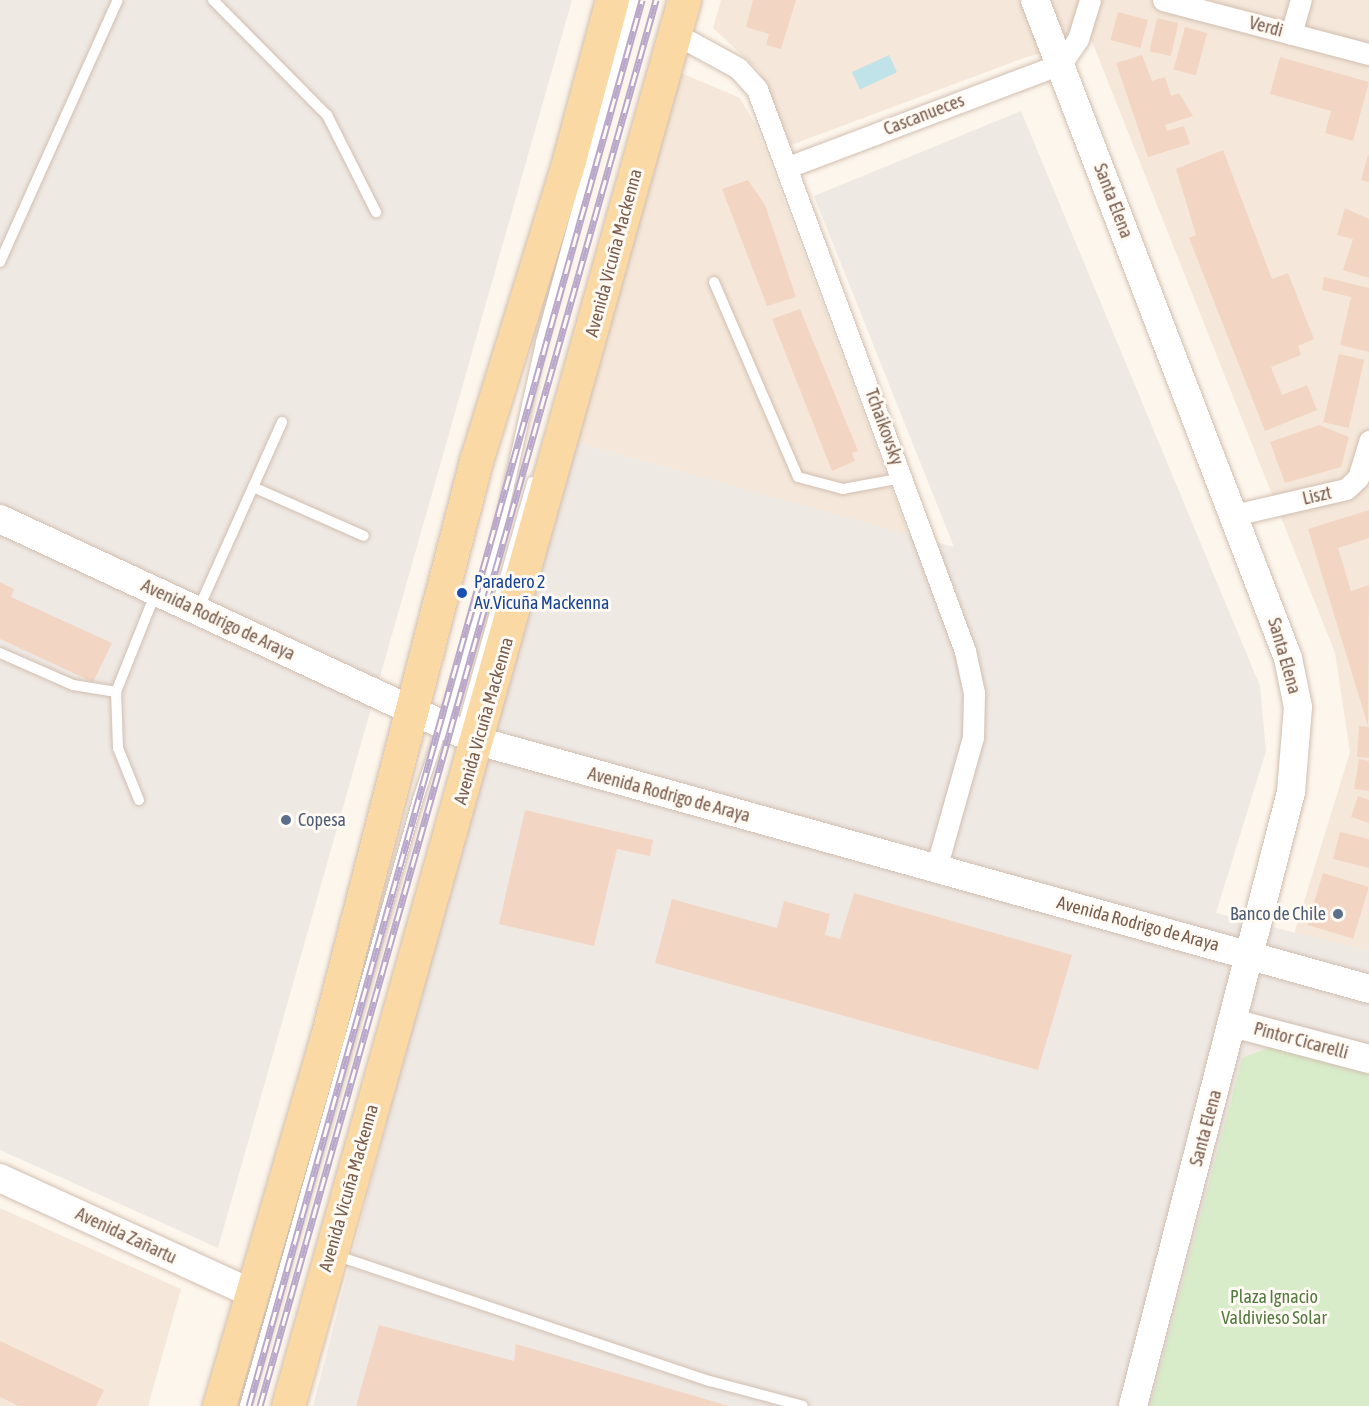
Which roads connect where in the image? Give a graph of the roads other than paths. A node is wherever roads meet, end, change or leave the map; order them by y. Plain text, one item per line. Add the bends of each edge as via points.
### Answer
1 (118, 0) edge
2 (213, 0) edge
3 (612, 0) edge
4 (634, 0) edge
5 (670, 0) edge
6 (684, 0) edge
7 (1035, 0) edge
8 (1090, 0) edge
9 (1163, 0) edge
10 (1301, 0) edge
11 (674, 33) junction
12 (1292, 34) junction
13 (1369, 54) edge
14 (652, 63) dead end
15 (1061, 64) junction
16 (788, 167) junction
17 (376, 212) dead end
18 (0, 262) edge
19 (714, 282) dead end
20 (282, 422) dead end
21 (1369, 441) edge
22 (537, 466) dead end
23 (902, 478) junction
24 (253, 487) junction
25 (1234, 515) junction
26 (0, 519) edge
27 (364, 536) dead end
28 (156, 591) junction
29 (198, 611) junction
30 (0, 653) edge
31 (116, 692) junction
32 (408, 708) junction
33 (459, 736) junction
34 (138, 800) dead end
35 (936, 869) junction
36 (1250, 956) junction
37 (1369, 989) edge
38 (1233, 1023) junction
39 (1369, 1059) edge
40 (355, 1118) dead end
41 (0, 1178) edge
42 (330, 1253) junction
43 (253, 1294) junction
44 (219, 1406) edge
45 (245, 1406) edge
46 (275, 1406) edge
47 (288, 1406) edge
48 (803, 1406) edge
49 (1133, 1406) edge

1 - 18 lane
2 - 17 lane via 327,115
3 - 32 main road
4 - 33 lane via 541,342 481,611
5 - 14 lane
6 - 11 main road, Avenida Vicuña Mackenna
7 - 15 main road, Santa Elena
8 - 15 street via 1077,39
9 - 12 street, Verdi
10 - 12 street
11 - 16 street, Tchaikovsky via 738,68 757,89
11 - 33 main road, Avenida Vicuña Mackenna
12 - 13 street, Verdi
15 - 16 street, Cascanueces
15 - 25 main road, Santa Elena
16 - 23 street, Tchaikovsky
19 - 23 lane via 798,477 843,489
20 - 24 lane
21 - 25 street, Liszt via 1358,477 1346,489
22 - 33 lane
23 - 35 street, Tchaikovsky via 965,651 974,693 973,738
24 - 27 lane
24 - 29 lane
25 - 36 main road, Santa Elena via 1288,658 1299,723 1296,772
26 - 28 main road, Avenida Rodrigo de Araya
28 - 29 main road, Avenida Rodrigo de Araya
28 - 31 lane
29 - 32 main road, Avenida Rodrigo de Araya
30 - 31 lane via 73,685
31 - 34 lane via 118,748
32 - 33 main road, Avenida Rodrigo de Araya
32 - 43 main road via 352,943
33 - 35 main road, Avenida Rodrigo de Araya
33 - 42 main road, Avenida Vicuña Mackenna
33 - 45 lane
35 - 36 main road, Avenida Rodrigo de Araya
36 - 37 main road, Avenida Rodrigo de Araya
36 - 38 main road, Santa Elena
38 - 39 main road, Pintor Cicarelli
38 - 49 main road, Santa Elena
40 - 46 lane
41 - 43 main road, Avenida Zañartu
42 - 47 main road, Avenida Vicuña Mackenna
42 - 48 lane via 710,1381
43 - 44 main road

